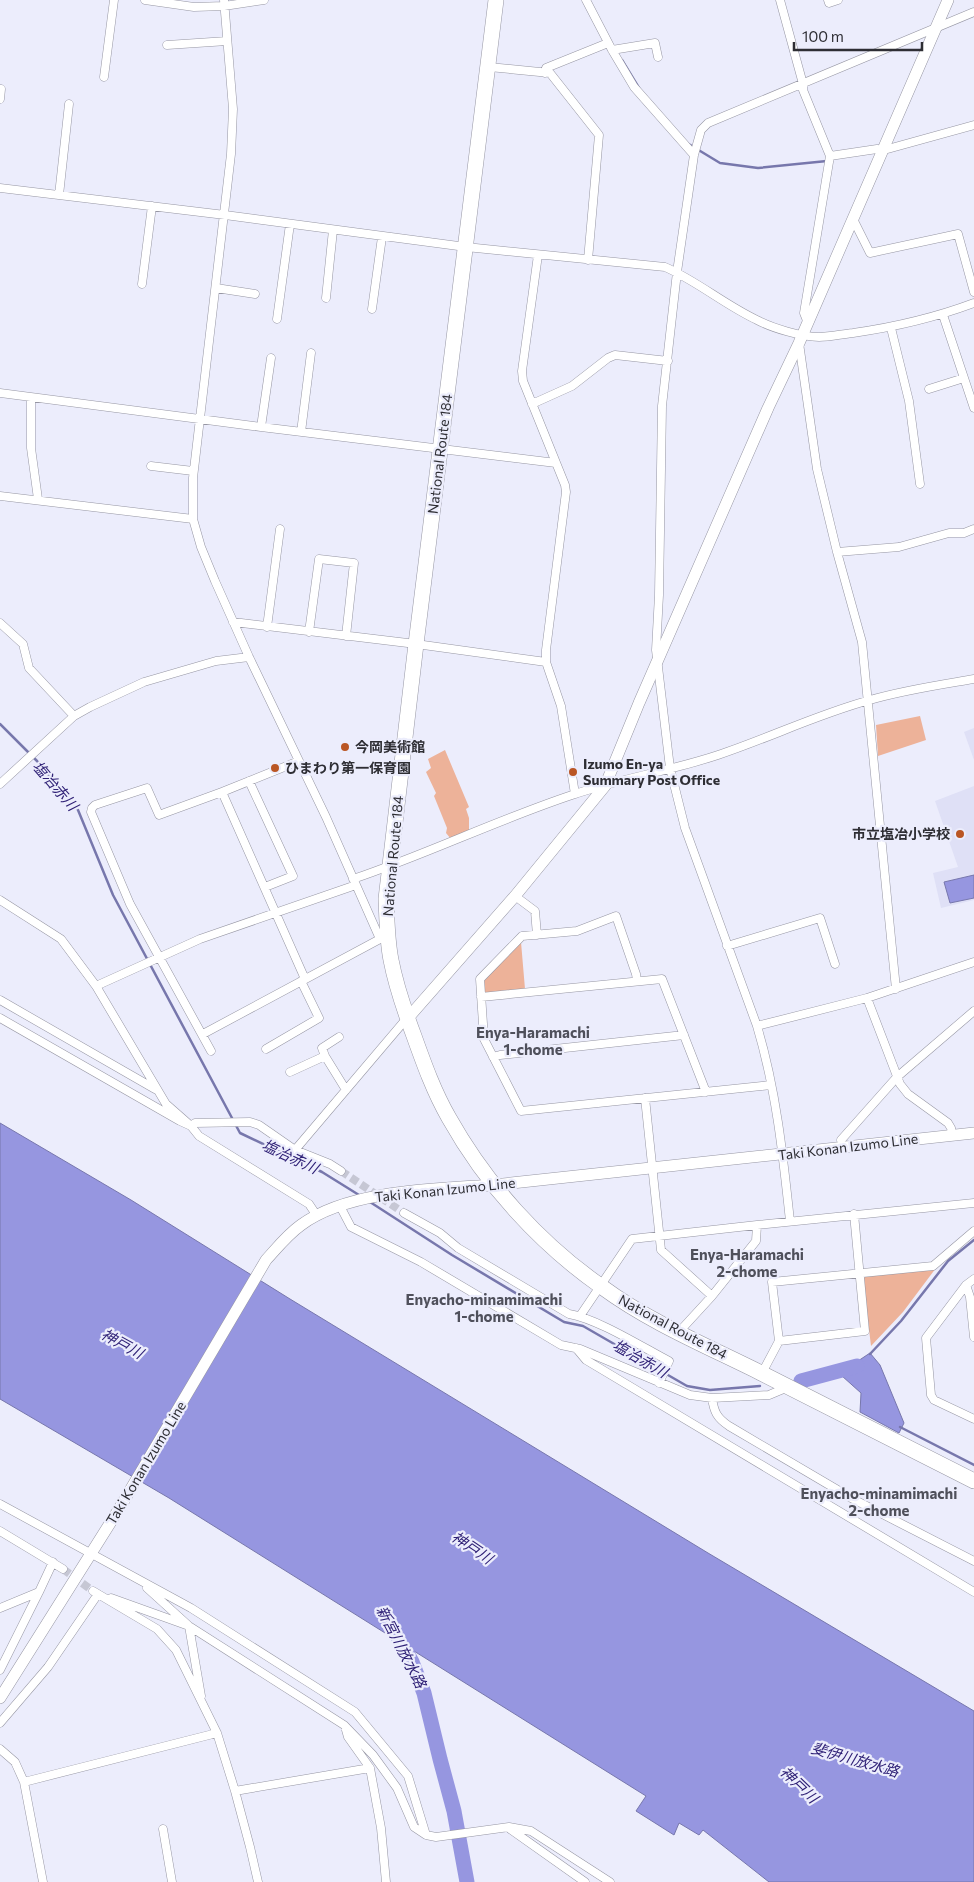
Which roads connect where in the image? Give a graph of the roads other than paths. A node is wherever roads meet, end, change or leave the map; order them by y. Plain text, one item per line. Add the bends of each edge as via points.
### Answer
1 (114, 0) edge
2 (145, 0) edge
3 (264, 0) edge
4 (496, 0) edge
5 (586, 0) edge
6 (780, 0) edge
7 (828, 0) edge
8 (838, 0) edge
9 (948, 0) edge
10 (224, 3) edge
11 (974, 13) edge
12 (935, 29) junction
13 (227, 41) junction
14 (167, 45) dead end
15 (610, 46) junction
16 (658, 58) dead end
17 (489, 67) junction
18 (545, 73) junction
19 (104, 78) dead end
20 (803, 84) junction
21 (1, 89) dead end
22 (0, 99) edge
23 (69, 104) dead end
24 (974, 125) edge
25 (884, 150) junction
26 (694, 155) junction
27 (830, 156) junction
28 (0, 188) edge
29 (59, 195) junction
30 (152, 206) junction
31 (225, 215) junction
32 (853, 219) junction
33 (290, 224) junction
34 (333, 230) junction
35 (382, 237) junction
36 (466, 247) junction
37 (538, 255) junction
38 (588, 260) junction
39 (677, 272) junction
40 (142, 284) dead end
41 (216, 288) junction
42 (974, 292) edge
43 (255, 294) dead end
44 (326, 298) dead end
45 (974, 303) edge
46 (372, 309) dead end
47 (943, 315) junction
48 (277, 320) dead end
49 (808, 323) junction
50 (891, 328) junction
51 (801, 339) junction
52 (311, 353) dead end
53 (271, 358) dead end
54 (668, 361) junction
55 (964, 378) junction
56 (929, 389) dead end
57 (0, 393) edge
58 (31, 397) junction
59 (532, 404) junction
60 (974, 408) edge
61 (199, 419) junction
62 (262, 428) junction
63 (301, 432) junction
64 (440, 449) junction
65 (556, 463) junction
66 (151, 466) dead end
67 (193, 471) junction
68 (920, 484) dead end
69 (0, 496) edge
70 (38, 500) junction
71 (193, 518) junction
72 (974, 529) edge
73 (280, 530) dead end
74 (836, 552) junction
75 (234, 622) junction
76 (0, 623) edge
77 (267, 627) junction
78 (309, 632) junction
79 (346, 636) junction
80 (416, 644) junction
81 (249, 657) junction
82 (546, 662) junction
83 (658, 663) junction
84 (974, 679) edge
85 (869, 700) junction
86 (74, 716) junction
87 (299, 761) junction
88 (670, 768) junction
89 (249, 781) junction
90 (0, 784) edge
91 (605, 786) junction
92 (222, 792) junction
93 (574, 794) junction
94 (389, 867) junction
95 (354, 882) junction
96 (265, 887) junction
97 (514, 896) junction
98 (0, 900) edge
99 (275, 912) junction
100 (537, 935) junction
101 (384, 939) junction
102 (727, 946) junction
103 (159, 957) junction
104 (974, 962) edge
105 (835, 964) dead end
106 (303, 980) junction
107 (637, 980) junction
108 (96, 986) junction
109 (896, 989) junction
110 (481, 997) junction
111 (868, 998) junction
112 (0, 1000) edge
113 (974, 1011) edge
114 (0, 1018) edge
115 (408, 1018) junction
116 (757, 1026) junction
117 (203, 1034) junction
118 (684, 1035) junction
119 (339, 1037) dead end
120 (266, 1049) dead end
121 (211, 1051) dead end
122 (325, 1056) junction
123 (493, 1057) junction
124 (290, 1072) dead end
125 (897, 1076) junction
126 (771, 1085) junction
127 (156, 1090) junction
128 (346, 1090) junction
129 (706, 1092) junction
130 (645, 1098) junction
131 (191, 1126) junction
132 (974, 1134) edge
133 (952, 1135) junction
134 (841, 1140) dead end
135 (296, 1150) junction
136 (783, 1155) junction
137 (652, 1168) junction
138 (341, 1171) tunnel mouth
139 (493, 1185) junction
140 (974, 1203) edge
141 (340, 1206) junction
142 (404, 1213) tunnel mouth
143 (854, 1214) junction
144 (317, 1216) junction
145 (790, 1221) junction
146 (757, 1224) junction
147 (974, 1231) edge
148 (659, 1235) junction
149 (859, 1273) junction
150 (974, 1279) edge
151 (966, 1285) junction
152 (600, 1286) junction
153 (712, 1296) junction
154 (580, 1316) junction
155 (678, 1333) junction
156 (974, 1337) edge
157 (779, 1341) junction
158 (576, 1348) junction
159 (762, 1373) junction
160 (661, 1379) junction
161 (788, 1387) junction
162 (712, 1398) junction
163 (974, 1419) edge
164 (974, 1481) edge
165 (3, 1506) edge
166 (0, 1531) edge
167 (91, 1554) junction
168 (53, 1562) junction
169 (974, 1562) edge
170 (63, 1569) tunnel mouth
171 (136, 1578) junction
172 (39, 1592) junction
173 (974, 1592) edge
174 (98, 1594) junction
175 (0, 1608) edge
176 (189, 1626) junction
177 (0, 1670) edge
178 (0, 1698) edge
179 (203, 1707) junction
180 (0, 1723) edge
181 (344, 1726) junction
182 (217, 1733) junction
183 (0, 1749) edge
184 (370, 1768) junction
185 (24, 1782) junction
186 (235, 1791) junction
187 (509, 1827) junction
188 (163, 1829) dead end
189 (426, 1835) junction
190 (43, 1882) edge
191 (172, 1882) edge
192 (258, 1882) edge
193 (386, 1882) edge
194 (585, 1882) edge
195 (610, 1882) edge

1 - 19 street
2 - 10 street via 194,7
3 - 10 street
4 - 17 highway, National Route 184
5 - 15 street
6 - 20 street
7 - 8 street via 829,3
9 - 12 main road
10 - 13 street
11 - 12 street
12 - 20 street
12 - 25 main road
13 - 14 street
13 - 31 street via 233,109
15 - 16 street via 655,43
15 - 18 street via 546,68
15 - 26 street via 634,87
17 - 18 street
17 - 36 highway, National Route 184
18 - 38 street via 550,73 599,135
20 - 26 street via 708,123 702,130
20 - 27 street
21 - 22 street
23 - 29 street
24 - 25 street
25 - 27 street
25 - 32 main road
26 - 39 street
27 - 49 street via 804,314
28 - 29 street
29 - 30 street
30 - 31 street
30 - 40 street
31 - 33 street
31 - 41 street
32 - 42 street via 870,253 958,234
32 - 49 main road
33 - 34 street
33 - 48 street
34 - 35 street
34 - 44 street
35 - 36 street
35 - 46 street
36 - 37 street
36 - 64 highway, National Route 184
37 - 38 street
37 - 59 street via 522,371 522,381
38 - 39 street
39 - 51 street via 723,302
39 - 54 street
41 - 43 street
41 - 61 street
45 - 47 street
47 - 50 street
47 - 55 street
49 - 51 main road
50 - 51 street
50 - 68 street via 909,401
51 - 74 street via 817,469
51 - 83 main road
52 - 63 street
53 - 62 street
54 - 59 street via 615,355 572,386
54 - 83 street via 662,406
55 - 56 street
55 - 60 street
57 - 58 street
58 - 61 street
58 - 70 street via 31,448
59 - 65 street
61 - 62 street
61 - 67 street
62 - 63 street
63 - 64 street
64 - 65 street
64 - 80 highway, National Route 184
65 - 82 street via 566,492
66 - 67 street
67 - 71 street
69 - 70 street
70 - 71 street
71 - 75 street via 201,547
72 - 74 street via 899,547
73 - 77 street
74 - 85 street via 862,642
75 - 77 street
75 - 81 street
76 - 86 street via 22,644 29,668
77 - 78 street
78 - 79 street
78 - 79 street via 319,558 354,563
79 - 80 street
80 - 82 street
80 - 94 highway, National Route 184
81 - 86 street via 216,661 144,682
81 - 87 street
82 - 93 street via 561,706
83 - 88 street
83 - 91 main road
84 - 85 street
85 - 88 street via 718,755
85 - 109 street
86 - 90 street
87 - 89 street
87 - 95 street
88 - 91 street
88 - 102 street via 685,828
89 - 92 street
89 - 96 street via 292,876
91 - 93 street
91 - 97 main road
92 - 96 street
92 - 103 street via 159,815 148,788 92,808 130,904
93 - 94 street
94 - 95 street
94 - 101 highway, National Route 184
95 - 99 street
95 - 101 street
96 - 99 street
97 - 100 street via 535,911
97 - 115 main road
98 - 108 street via 61,939
99 - 103 street
99 - 106 street
100 - 107 street via 577,931 616,916
100 - 110 street via 522,936 480,979
101 - 106 street
101 - 115 highway, National Route 184
102 - 105 street via 820,918
102 - 116 street
103 - 108 street
103 - 117 street
104 - 109 street
106 - 117 street
106 - 120 street via 319,1018
107 - 110 street
107 - 118 street via 662,979
108 - 127 street
109 - 111 street
110 - 123 street via 484,1039
111 - 116 street
111 - 125 street
112 - 127 street
113 - 125 street
114 - 131 street
115 - 128 street
115 - 139 highway, National Route 184 via 430,1080 448,1117
116 - 126 street
117 - 121 street
118 - 123 street
118 - 129 street
119 - 122 street via 322,1048
122 - 124 street
122 - 128 street
123 - 130 street via 521,1111
125 - 133 street via 908,1094 948,1123
125 - 134 street
126 - 129 street
126 - 136 street
127 - 131 street via 166,1104
128 - 135 street
129 - 130 street
130 - 137 street
131 - 135 street via 195,1123 250,1122
131 - 144 street via 199,1136 309,1204
132 - 133 main road, Taki Konan Izumo Line
133 - 136 main road, Taki Konan Izumo Line
135 - 138 street
136 - 137 main road, Taki Konan Izumo Line
136 - 145 street
137 - 139 main road, Taki Konan Izumo Line
137 - 148 street
139 - 141 main road, Taki Konan Izumo Line via 418,1190
139 - 152 highway, National Route 184 via 548,1243
140 - 143 street
141 - 144 main road, Taki Konan Izumo Line
141 - 158 street via 351,1227 421,1262 561,1345
142 - 154 street via 569,1314
143 - 145 street
143 - 149 street
144 - 167 main road, Taki Konan Izumo Line via 288,1236 266,1260
145 - 146 street
146 - 148 street
146 - 153 street via 756,1241
147 - 149 street via 933,1266
148 - 152 street via 632,1239
148 - 153 street via 665,1256
149 - 157 street via 865,1331
149 - 157 street via 772,1282
150 - 151 street
151 - 156 street
151 - 163 street via 926,1338 931,1396
152 - 154 street
152 - 155 highway, National Route 184
153 - 155 street
154 - 160 street via 669,1361
155 - 159 highway, National Route 184
157 - 159 street
158 - 160 street
158 - 173 street via 586,1360
159 - 161 highway, National Route 184
160 - 162 street via 690,1395
161 - 162 street via 769,1395
161 - 164 highway, National Route 184
162 - 169 street via 714,1411 729,1426 853,1499
165 - 167 street
166 - 168 street
167 - 171 street
167 - 178 main road, Taki Konan Izumo Line
168 - 170 street
168 - 172 street
171 - 176 street
171 - 189 street via 190,1608 355,1712 408,1776
172 - 175 street
172 - 177 street
174 - 176 street via 93,1591
174 - 179 street via 157,1629 176,1650
174 - 180 street via 48,1666
176 - 179 street
176 - 181 street
179 - 182 street
181 - 184 street
181 - 189 street via 373,1755 397,1788 414,1827
182 - 185 street
182 - 186 street
183 - 185 street via 14,1762
184 - 186 street
184 - 193 street via 381,1828
185 - 190 street
186 - 192 street
187 - 189 street via 436,1837
187 - 194 street
187 - 195 street via 531,1831
188 - 191 street

